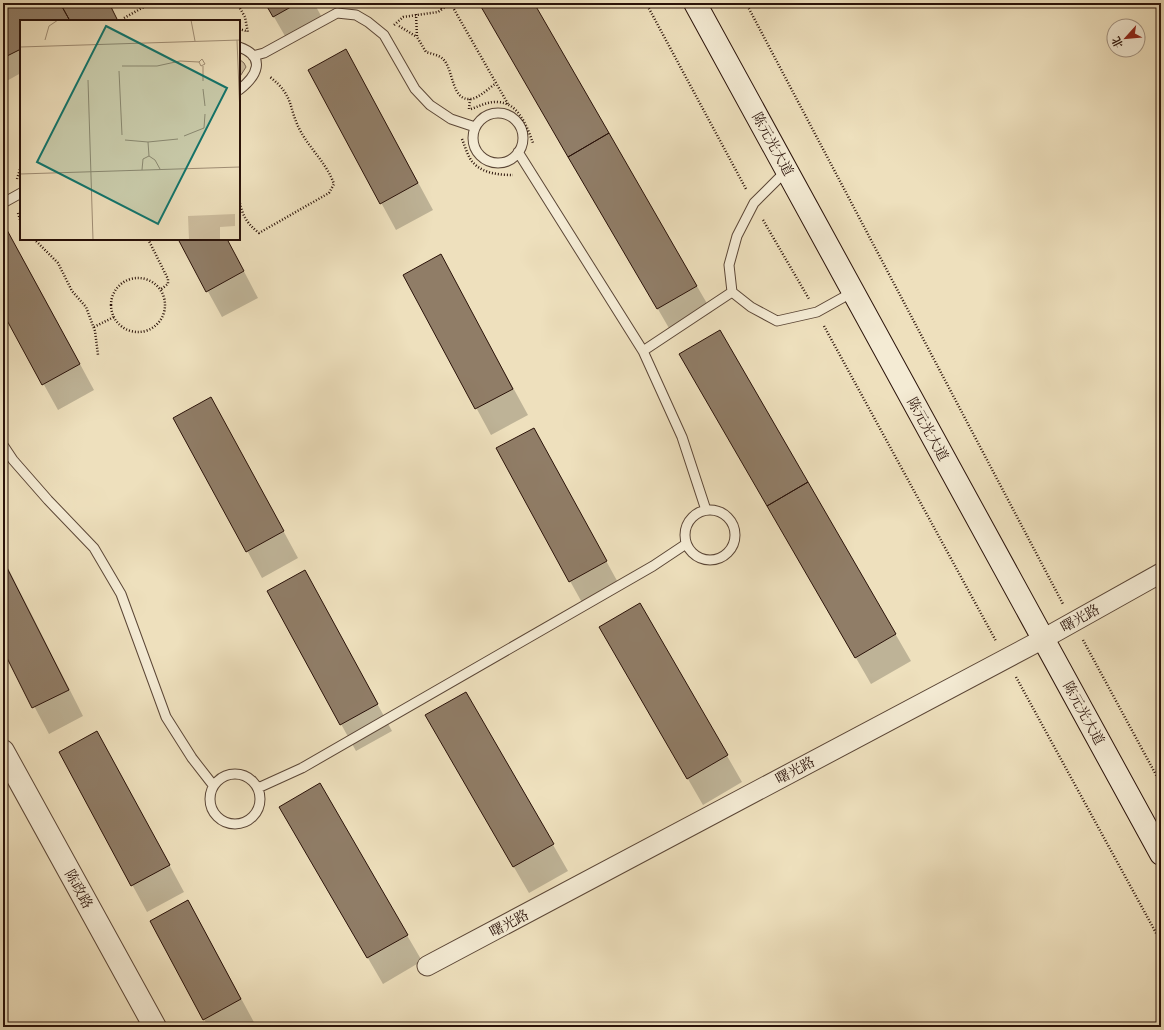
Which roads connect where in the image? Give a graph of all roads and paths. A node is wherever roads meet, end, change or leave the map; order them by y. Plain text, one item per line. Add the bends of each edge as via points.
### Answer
1 (152, 3) edge
2 (237, 3) edge
3 (438, 3) edge
4 (451, 3) edge
5 (646, 3) edge
6 (695, 3) edge
7 (746, 3) edge
8 (442, 10) junction
9 (416, 14) junction
10 (124, 18) dead end
11 (384, 35) junction
12 (240, 47) edge
13 (256, 55) junction
14 (272, 73) dead end
15 (271, 77) junction
16 (266, 82) dead end
17 (495, 84) junction
18 (240, 89) edge
19 (508, 105) dead end
20 (475, 127) junction
21 (460, 134) dead end
22 (518, 152) junction
23 (787, 170) junction
24 (517, 175) dead end
25 (20, 194) edge
26 (3, 203) edge
27 (754, 203) junction
28 (240, 211) edge
29 (35, 240) edge
30 (148, 240) edge
31 (160, 290) junction
32 (732, 292) junction
33 (854, 292) junction
34 (817, 312) junction
35 (114, 317) junction
36 (94, 327) junction
37 (643, 351) junction
38 (98, 355) dead end
39 (3, 445) edge
40 (706, 510) junction
41 (686, 544) junction
42 (1161, 573) edge
43 (1072, 622) junction
44 (1043, 639) junction
45 (1006, 658) junction
46 (3, 751) edge
47 (1161, 784) edge
48 (214, 785) junction
49 (258, 788) junction
50 (1161, 854) edge
51 (1161, 942) edge
52 (427, 966) dead end
53 (155, 1027) edge

1 - 10 path
2 - 13 path via 245,17 247,32
3 - 8 path
4 - 8 path
4 - 17 path
5 - 27 path
6 - 23 main road, 陈元光大道
7 - 43 path
8 - 9 path
9 - 11 path via 403,17
9 - 17 path via 417,37 426,52 443,59 455,91 463,98 472,99
11 - 13 lane via 356,15 337,13
11 - 20 lane via 415,89 430,105 451,119
12 - 13 lane
13 - 15 path
13 - 18 lane via 256,71 250,81
14 - 15 path
15 - 16 path
15 - 28 path via 283,88 300,130 330,173 334,184 329,193 259,233 250,226
17 - 19 path
20 - 22 lane via 472,135 474,147 481,157 492,163 505,162 516,157
20 - 22 lane via 486,115 497,112 510,114 519,122 524,134
21 - 24 path via 471,160 480,170
22 - 37 lane
23 - 27 lane
23 - 33 main road, 陈元光大道
25 - 26 lane
27 - 32 lane via 737,236 729,265
27 - 34 path
29 - 36 path via 58,263 72,291 86,307
30 - 31 path via 168,279 168,284
31 - 35 path via 147,279 125,281 117,288 112,299
31 - 35 path via 165,306 163,317 156,326 146,331 135,332 124,328
32 - 34 lane via 751,307 777,321
32 - 37 lane
33 - 34 lane
33 - 44 main road, 陈元光大道
34 - 45 path
35 - 36 path
36 - 38 path
37 - 40 lane via 682,437
39 - 48 lane via 48,500 94,548 121,594 166,717 192,758
40 - 41 lane via 698,512 688,520 684,532
40 - 41 lane via 722,512 731,520 736,531 734,544 728,554 717,560 704,560 693,554
41 - 49 lane via 653,566 302,768
42 - 43 street, 曙光路
43 - 44 street, 曙光路
43 - 47 path
44 - 45 street, 曙光路
44 - 50 main road, 陈元光大道
45 - 51 path
45 - 52 street, 曙光路
46 - 53 main road, 陈政路
48 - 49 lane via 222,776 235,773 247,776
48 - 49 lane via 209,796 211,809 219,819 229,824 242,824 253,818 259,808 261,796

